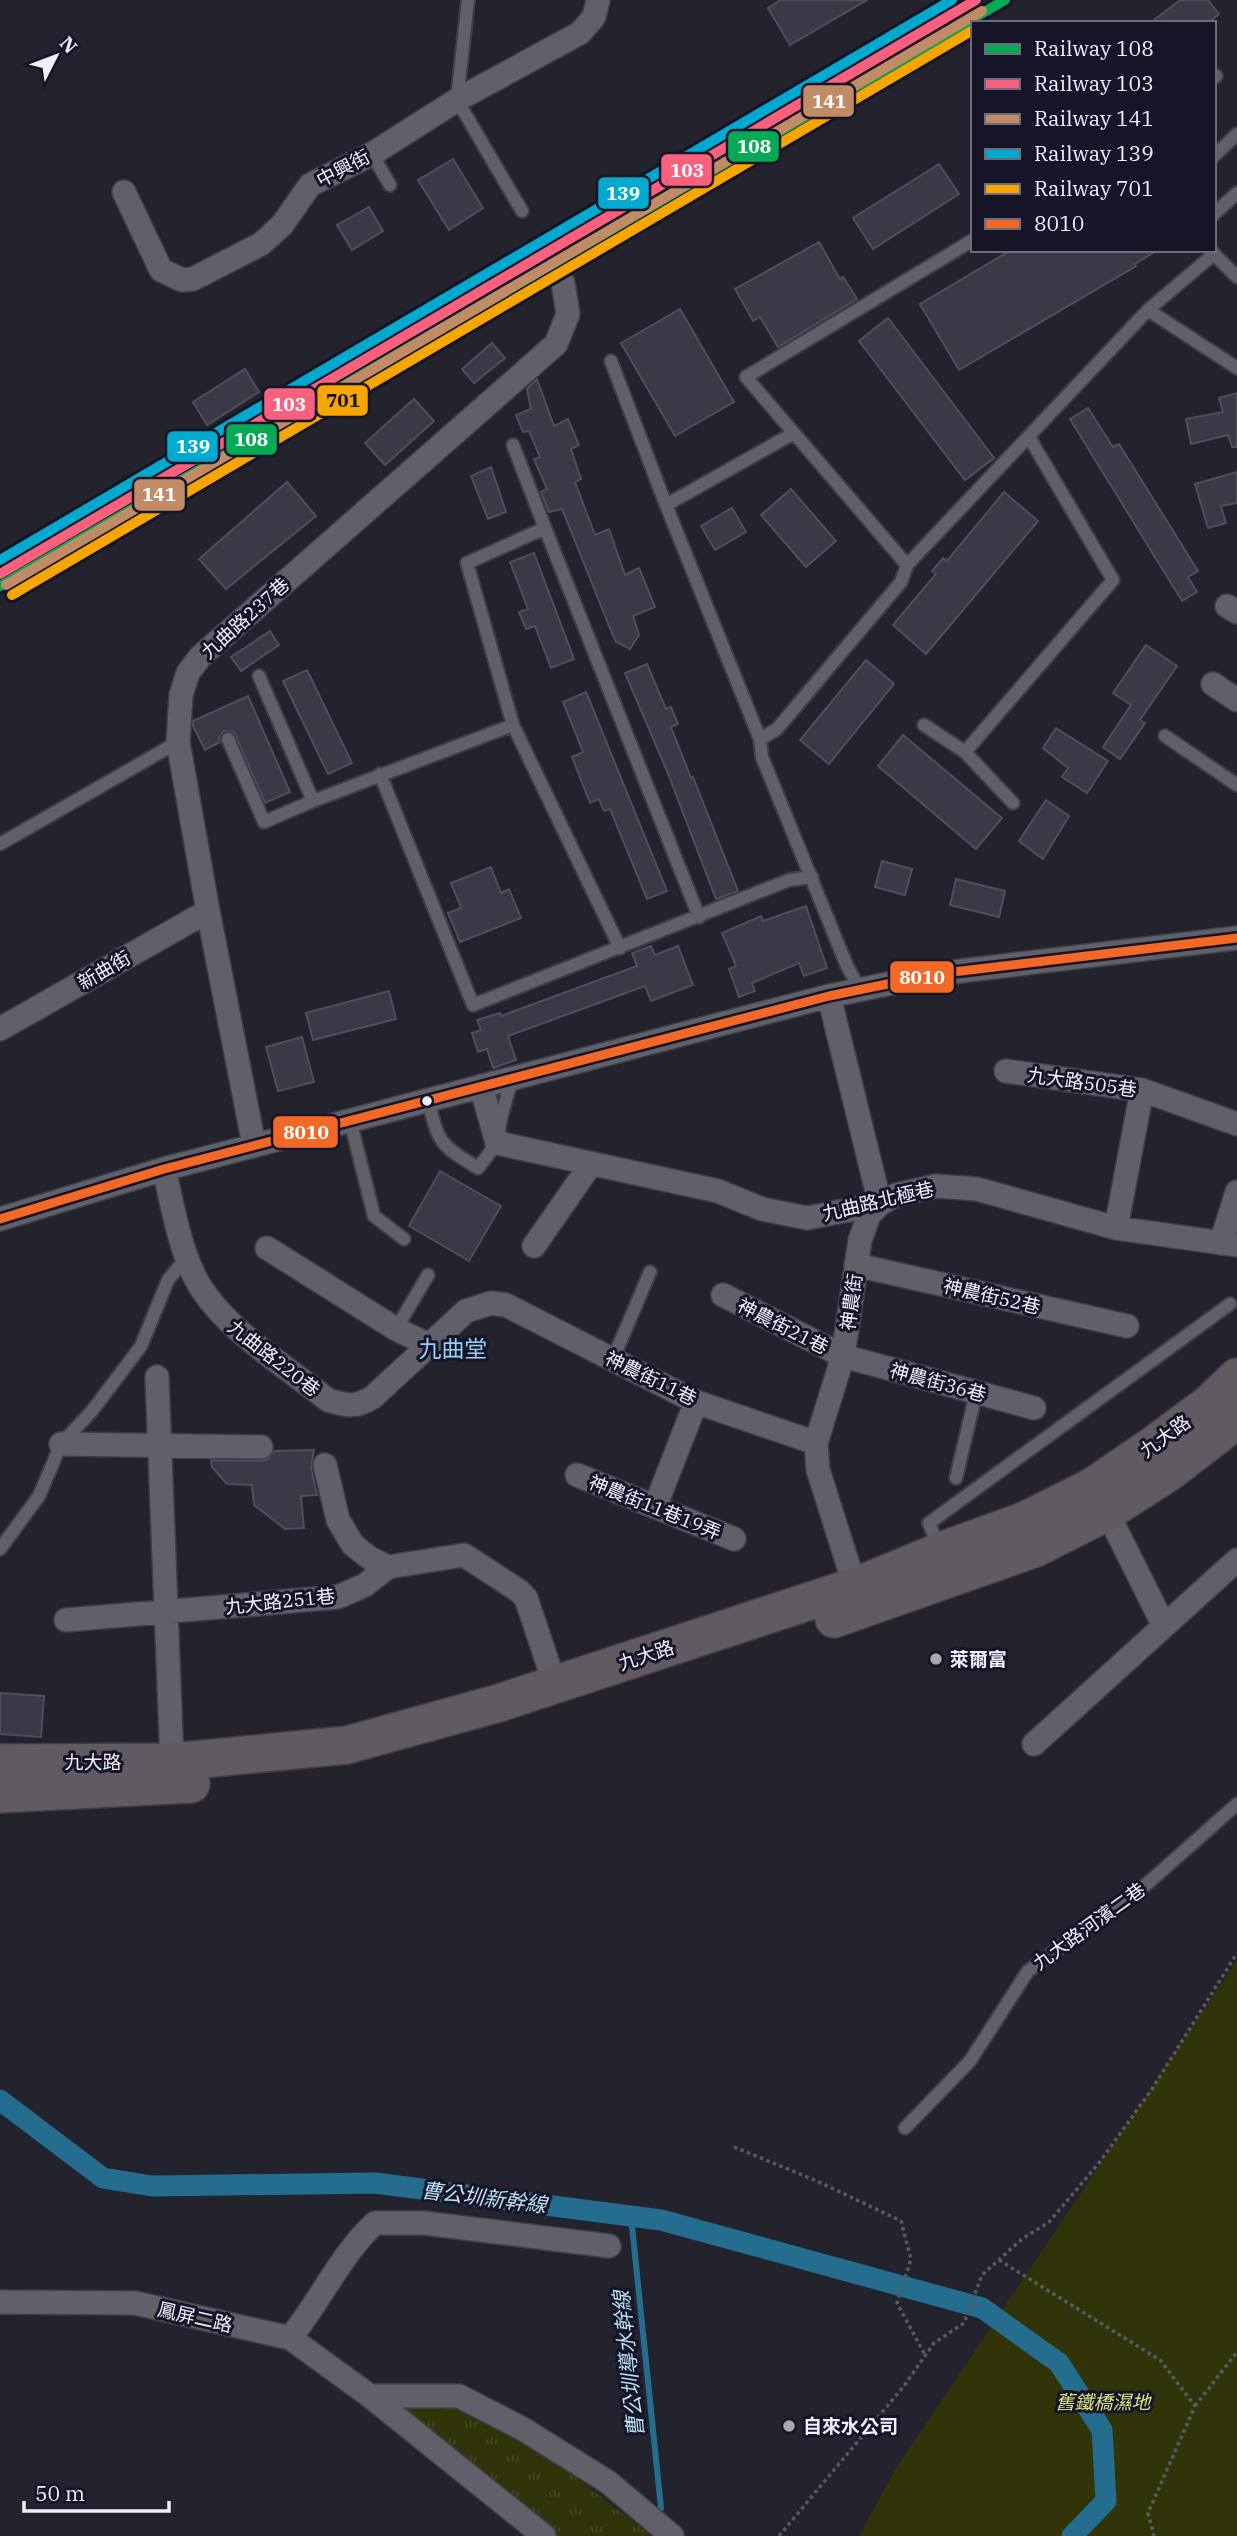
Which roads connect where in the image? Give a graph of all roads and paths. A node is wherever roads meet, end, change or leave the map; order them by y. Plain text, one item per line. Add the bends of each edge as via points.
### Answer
1 (468, 0) edge
2 (598, 0) edge
3 (457, 100) junction
4 (1237, 134) edge
5 (372, 153) junction
6 (1216, 154) edge
7 (390, 185) dead end
8 (124, 192) dead end
9 (1237, 193) edge
10 (522, 211) dead end
11 (1216, 212) edge
12 (971, 241) edge
13 (1212, 252) edge
14 (1237, 277) edge
15 (563, 284) dead end
16 (1148, 310) junction
17 (611, 361) dead end
18 (1237, 368) edge
19 (794, 433) junction
20 (1029, 437) junction
21 (513, 445) dead end
22 (666, 505) junction
23 (545, 528) junction
24 (907, 565) junction
25 (259, 676) dead end
26 (1213, 684) dead end
27 (1237, 700) edge
28 (513, 725) junction
29 (924, 725) dead end
30 (1165, 736) dead end
31 (228, 739) dead end
32 (760, 739) junction
33 (178, 742) junction
34 (965, 752) junction
35 (380, 774) junction
36 (1237, 785) edge
37 (313, 801) junction
38 (1013, 803) dead end
39 (0, 844) edge
40 (812, 877) junction
41 (208, 911) junction
42 (699, 917) junction
43 (1237, 938) edge
44 (620, 948) junction
45 (860, 990) junction
46 (829, 996) junction
47 (0, 1029) edge
48 (1006, 1071) dead end
49 (512, 1078) junction
50 (481, 1086) junction
51 (1142, 1090) junction
52 (428, 1100) junction
53 (350, 1121) junction
54 (1237, 1124) edge
55 (497, 1143) junction
56 (254, 1145) junction
57 (591, 1164) junction
58 (163, 1169) junction
59 (1237, 1192) edge
60 (880, 1204) junction
61 (0, 1219) edge
62 (1116, 1228) junction
63 (404, 1239) dead end
64 (1229, 1244) edge
65 (534, 1246) dead end
66 (267, 1248) dead end
67 (187, 1258) junction
68 (856, 1265) junction
69 (650, 1272) dead end
70 (428, 1275) dead end
71 (723, 1295) dead end
72 (491, 1303) joint
73 (1230, 1304) dead end
74 (1127, 1326) dead end
75 (396, 1329) junction
76 (429, 1345) junction
77 (843, 1356) junction
78 (613, 1359) junction
79 (157, 1377) dead end
80 (1237, 1377) edge
81 (976, 1392) junction
82 (696, 1402) junction
83 (1034, 1408) dead end
84 (1237, 1420) edge
85 (816, 1443) junction
86 (61, 1444) junction
87 (159, 1445) junction
88 (261, 1447) dead end
89 (325, 1465) dead end
90 (577, 1475) dead end
91 (956, 1478) dead end
92 (655, 1507) junction
93 (1107, 1512) junction
94 (734, 1539) dead end
95 (0, 1549) edge
96 (940, 1551) junction
97 (1237, 1560) edge
98 (388, 1567) junction
99 (859, 1598) junction
100 (165, 1612) junction
101 (66, 1620) dead end
102 (1164, 1626) junction
103 (555, 1685) junction
104 (1034, 1744) dead end
105 (172, 1762) junction
106 (0, 1763) edge
107 (0, 1794) edge
108 (1237, 1804) edge
109 (1237, 1953) edge
110 (905, 2128) dead end
111 (734, 2147) dead end
112 (609, 2246) dead end
113 (999, 2260) junction
114 (0, 2302) edge
115 (290, 2338) junction
116 (1237, 2352) edge
117 (925, 2356) junction
118 (370, 2396) junction
119 (1195, 2406) junction
120 (544, 2536) edge
121 (672, 2536) edge
122 (779, 2536) edge
123 (1154, 2536) edge

1 - 3 lane
2 - 3 street, 中興街 via 594,16 580,33
3 - 5 street, 中興街
3 - 10 lane
4 - 6 lane
5 - 7 lane
5 - 8 street, 中興街 via 310,185 282,225 261,244 193,279 182,280 161,270
9 - 11 lane
12 - 19 lane via 746,377
13 - 14 lane
13 - 16 lane
15 - 33 street, 九曲路237巷 via 568,314 556,344 200,657 188,673 181,695
16 - 18 lane
16 - 20 lane
17 - 22 lane
19 - 22 lane
19 - 24 lane
20 - 24 lane
20 - 34 lane via 1113,580
21 - 23 lane
22 - 32 lane
23 - 28 lane via 467,563
23 - 42 lane
24 - 32 lane via 901,582 777,729
25 - 37 lane
26 - 27 street
28 - 35 lane
28 - 44 lane
29 - 34 lane
30 - 36 lane
31 - 37 lane via 264,822
32 - 40 lane via 762,757
33 - 39 lane
33 - 41 street, 九曲路237巷
34 - 38 lane
35 - 37 lane
35 - 44 lane via 473,1005
40 - 42 lane via 789,880
40 - 45 lane
41 - 47 street, 新曲街
41 - 56 street, 九曲路237巷
42 - 44 lane
43 - 45 street via 936,974
45 - 46 street
46 - 49 street
46 - 60 street
48 - 51 street, 九大路505巷
49 - 50 street
49 - 55 lane
50 - 52 street
50 - 55 street
51 - 54 street, 九大路505巷
51 - 62 street
52 - 53 street
52 - 55 lane via 437,1136 446,1149 478,1168
53 - 56 street
53 - 63 lane via 374,1216
55 - 57 street, 九曲路北極巷
56 - 58 street
57 - 60 street, 九曲路北極巷 via 718,1191 762,1209 807,1218
57 - 65 street
58 - 61 street
58 - 67 street, 九曲路220巷
59 - 64 street
60 - 62 street, 九曲路北極巷 via 896,1195 936,1186 977,1189
60 - 68 street, 神農街 via 869,1215
62 - 64 street, 九曲路北極巷
66 - 75 street
67 - 76 street, 九曲路220巷 via 222,1317 328,1400 361,1405
67 - 86 lane via 168,1280 141,1346
68 - 74 street, 神農街52巷
68 - 77 street, 神農街
69 - 78 lane
70 - 75 lane
71 - 77 street, 神農街21巷
72 - 76 street, 九曲路220巷 via 466,1311
72 - 78 street, 神農街11巷 via 506,1305
73 - 96 lane via 929,1523
75 - 76 street
77 - 81 street, 神農街36巷
77 - 85 street, 神農街
78 - 82 street, 神農街11巷
79 - 87 street
80 - 96 main road, 九大路 via 1210,1403 1092,1487 1026,1520
81 - 83 street, 神農街36巷
81 - 91 lane
82 - 85 street, 神農街11巷
82 - 92 street
84 - 93 main road, 九大路
85 - 99 street, 神農街 via 818,1470
86 - 87 street
86 - 95 lane via 40,1496
87 - 88 street
87 - 100 street
89 - 98 street via 338,1520 353,1545
90 - 92 street, 神農街11巷19弄
92 - 94 street, 神農街11巷19弄
93 - 99 main road, 九大路 via 1036,1548
93 - 102 street
96 - 99 main road, 九大路
97 - 102 street
98 - 100 street, 九大路251巷 via 365,1585 338,1597
98 - 103 street via 464,1555 519,1591 526,1598
99 - 103 main road, 九大路
99 - 107 main road, 九大路 via 563,1707 353,1770 172,1786
100 - 101 street, 九大路251巷
100 - 105 street
102 - 104 street
103 - 105 main road, 九大路 via 347,1745
105 - 106 main road, 九大路
108 - 110 lane, 九大路河濱二巷 via 1148,1883 1028,1970 970,2061
109 - 113 path via 1152,2089 1099,2163 1049,2222
111 - 117 path via 901,2221 911,2259 897,2303
112 - 115 street via 424,2223 375,2223 360,2236
113 - 117 path via 982,2275 964,2323 934,2343
113 - 119 path via 1160,2360
114 - 115 street, 鳳屏二路 via 135,2303
115 - 118 street, 鳳屏二路
116 - 119 path
117 - 122 path
118 - 120 street, 鳳屏二路
118 - 121 street via 459,2396 608,2482
119 - 123 path via 1147,2513

